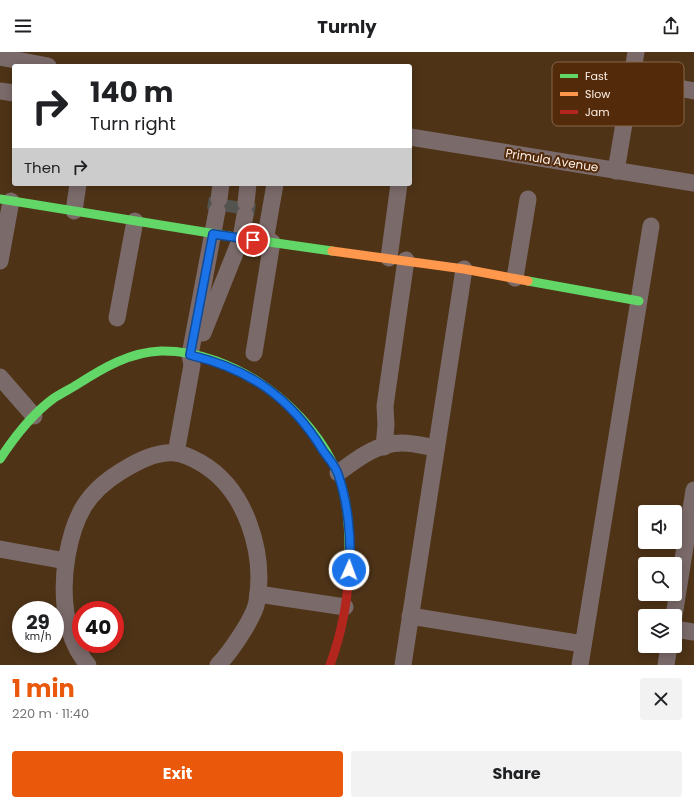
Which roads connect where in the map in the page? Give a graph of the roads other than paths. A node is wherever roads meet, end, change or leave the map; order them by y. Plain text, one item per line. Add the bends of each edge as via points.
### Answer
1 (636, 52) edge
2 (0, 57) edge
3 (634, 62) edge
4 (37, 64) edge
5 (684, 90) edge
6 (0, 91) edge
7 (694, 92) edge
8 (12, 93) edge
9 (623, 126) edge
10 (412, 137) edge
11 (616, 171) junction
12 (694, 183) edge
13 (78, 186) edge
14 (248, 186) edge
15 (275, 186) edge
16 (399, 186) edge
17 (219, 198) edge
18 (528, 199) dead end
19 (6, 200) edge
20 (74, 211) junction
21 (135, 222) junction
22 (651, 226) dead end
23 (213, 234) junction
24 (241, 238) junction
25 (268, 242) junction
26 (389, 258) junction
27 (406, 260) junction
28 (0, 261) edge
29 (464, 269) junction
30 (514, 278) junction
31 (639, 301) junction
32 (117, 318) dead end
33 (254, 353) dead end
34 (193, 359) junction
35 (0, 377) edge
36 (34, 416) junction
37 (384, 447) junction
38 (436, 448) junction
39 (176, 453) junction
40 (0, 459) edge
41 (338, 473) junction
42 (694, 490) edge
43 (693, 508) edge
44 (0, 549) edge
45 (66, 562) junction
46 (258, 594) junction
47 (346, 607) junction
48 (675, 609) edge
49 (410, 616) junction
50 (682, 630) edge
51 (694, 632) edge
52 (583, 644) junction
53 (668, 653) edge
54 (88, 665) edge
55 (218, 665) edge
56 (330, 665) edge
57 (403, 665) edge
58 (580, 665) edge
59 (666, 665) edge

1 - 3 street
2 - 4 street
5 - 7 street
6 - 8 street
9 - 11 street
10 - 11 street, Primula Avenue
11 - 12 street, Primula Avenue
13 - 20 street
14 - 24 street
15 - 25 street
16 - 26 street
17 - 23 street
18 - 30 street
19 - 20 street
19 - 28 street
20 - 21 street
21 - 23 street
21 - 32 street
22 - 31 street
23 - 24 street
23 - 34 street
24 - 25 street
24 - 34 street
25 - 26 street
25 - 33 street
26 - 27 street
27 - 29 street
27 - 37 street via 385,406
29 - 30 street
29 - 38 street
30 - 31 street
31 - 52 street
34 - 36 street via 157,352 122,361 95,372 54,398
34 - 39 street
34 - 41 street via 217,362 242,373 281,398 314,436
35 - 36 street
36 - 40 street via 13,438
37 - 38 street via 401,443
37 - 41 street via 364,454
38 - 49 street
39 - 45 street via 147,458 131,465 106,481 86,500 76,519
39 - 46 street via 194,460 220,477 242,508 254,544 259,580
41 - 47 street via 349,529 350,558
42 - 43 street
43 - 48 street
44 - 45 street
45 - 54 street via 63,588 65,608 74,642
46 - 47 street
46 - 55 street via 248,624
47 - 56 street via 336,652
49 - 52 street
49 - 57 street
50 - 51 street
52 - 58 street
53 - 59 street

